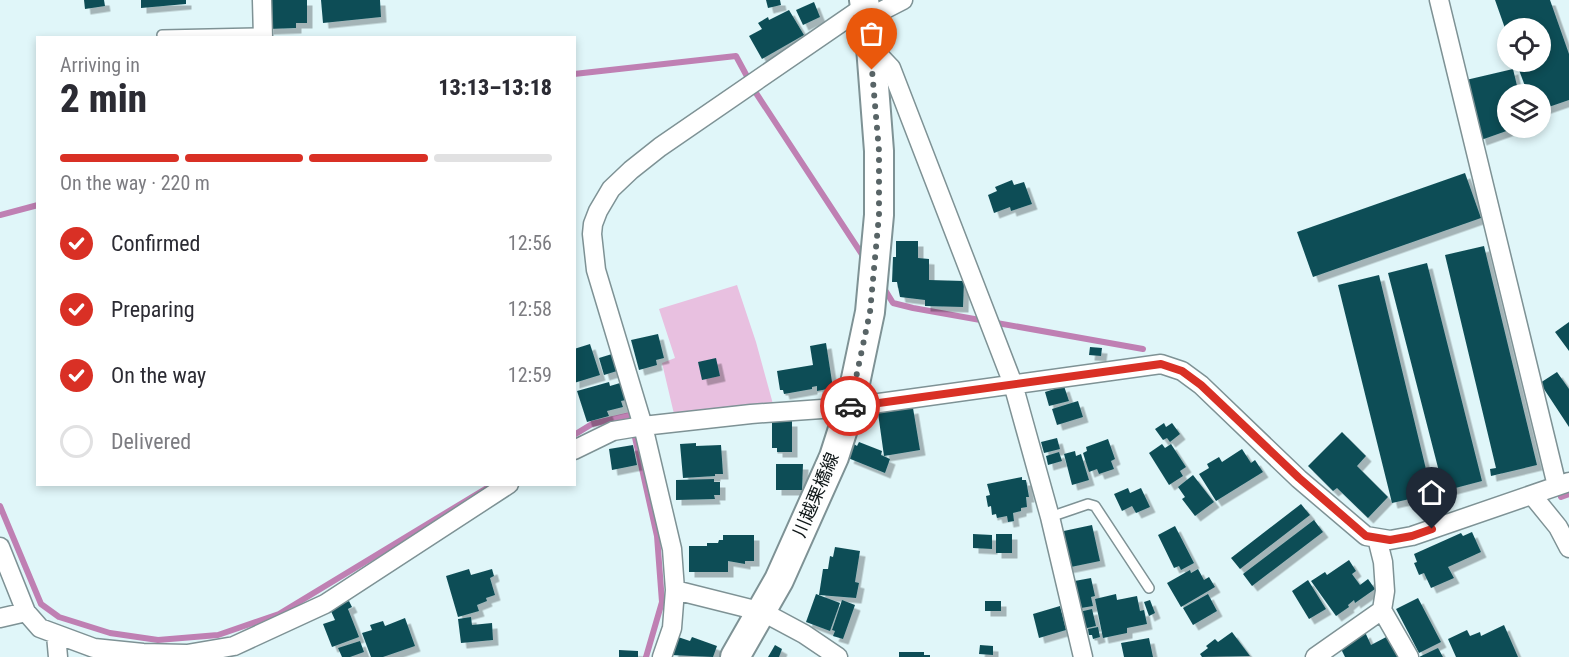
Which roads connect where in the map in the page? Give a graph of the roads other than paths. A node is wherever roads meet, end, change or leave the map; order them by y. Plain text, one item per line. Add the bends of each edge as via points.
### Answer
1 (262, 0) edge
2 (903, 0) edge
3 (1439, 0) edge
4 (865, 8) edge
5 (162, 35) dead end
6 (262, 35) edge
7 (871, 47) junction
8 (1012, 384) junction
9 (850, 407) junction
10 (644, 426) junction
11 (576, 449) edge
12 (1563, 484) edge
13 (506, 486) edge
14 (1532, 495) junction
15 (1050, 517) junction
16 (1377, 538) junction
17 (0, 547) edge
18 (1569, 548) edge
19 (1149, 588) dead end
20 (675, 590) junction
21 (1382, 610) junction
22 (26, 612) junction
23 (763, 612) junction
24 (0, 618) edge
25 (56, 635) junction
26 (58, 657) edge
27 (662, 657) edge
28 (735, 657) edge
29 (838, 657) edge
30 (1083, 657) edge
31 (1315, 657) edge
32 (1409, 657) edge

1 - 6 street
2 - 4 street
3 - 12 street
4 - 7 main road, 川越栗橋線
4 - 10 street via 660,147 611,189 598,210 592,234 596,270
5 - 6 lane
7 - 8 street via 891,68
7 - 9 main road, 川越栗橋線 via 879,151 879,215 870,312
8 - 9 street
8 - 15 street
8 - 16 street via 1149,364 1182,371 1366,536
9 - 10 street
9 - 23 main road, 川越栗橋線 via 834,457
10 - 11 street via 613,431
10 - 20 street via 672,549
12 - 14 street
13 - 25 street via 325,604 234,646 187,654 143,653 94,648
14 - 16 street via 1412,536
14 - 18 street via 1558,527
15 - 19 lane via 1088,504 1095,506
15 - 30 street
16 - 21 street via 1383,562
17 - 22 street
20 - 23 street
20 - 27 street via 672,628
21 - 31 street
21 - 32 street
22 - 24 street
22 - 25 street via 40,628
23 - 28 main road, 川越栗橋線
23 - 29 street
25 - 26 street

